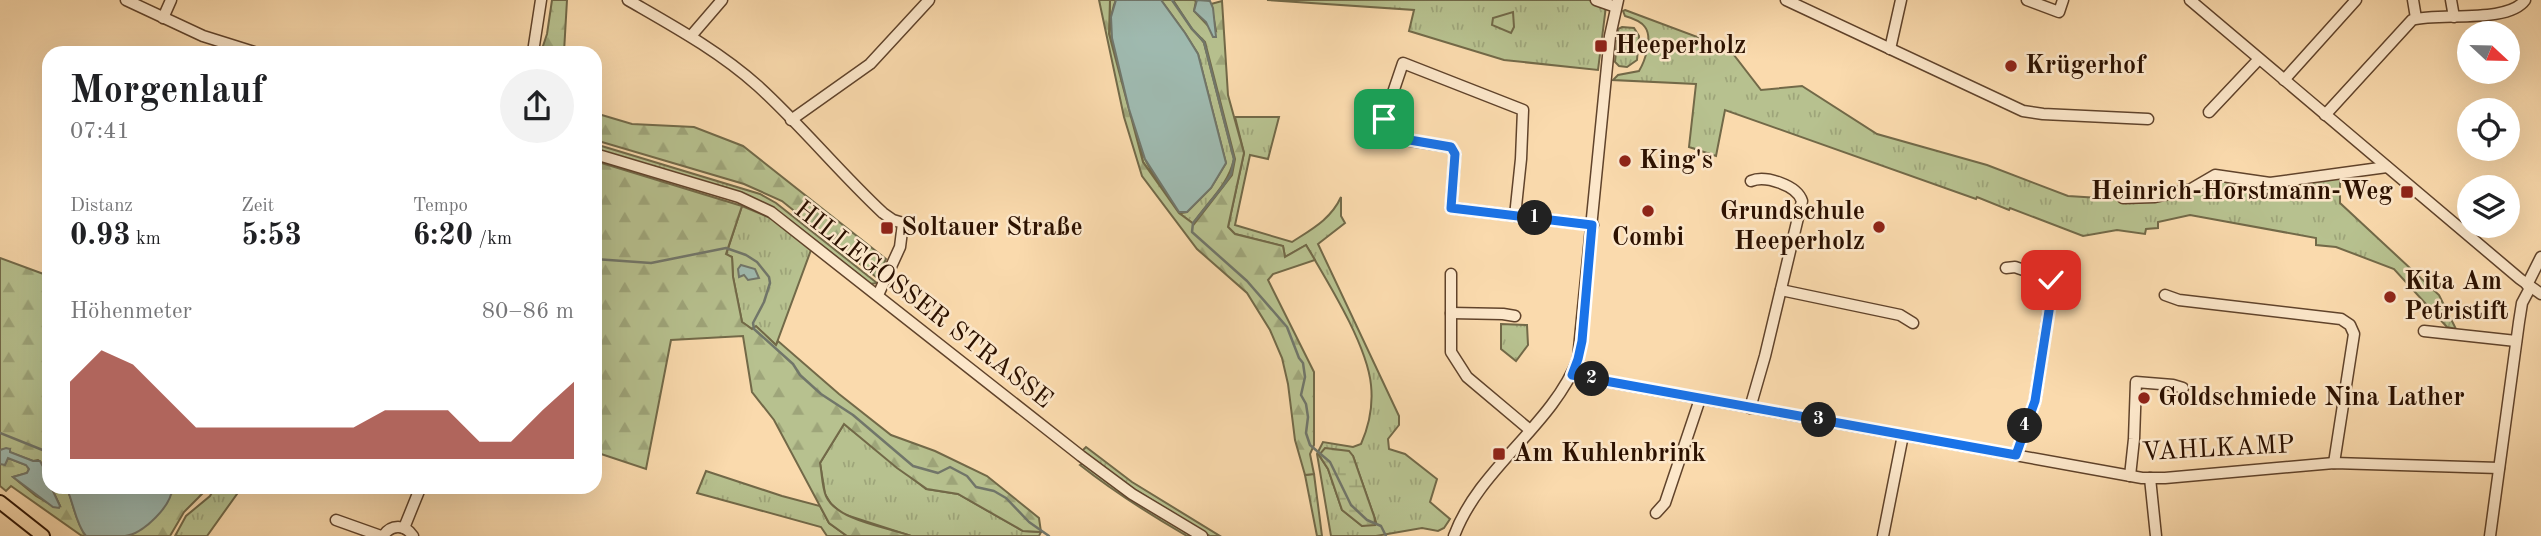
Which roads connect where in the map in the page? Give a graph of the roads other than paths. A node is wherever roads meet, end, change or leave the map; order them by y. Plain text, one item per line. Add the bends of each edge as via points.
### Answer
1 (126, 0) edge
2 (171, 0) edge
3 (541, 0) edge
4 (628, 0) edge
5 (722, 0) edge
6 (929, 0) edge
7 (1596, 0) edge
8 (1786, 0) edge
9 (1901, 0) edge
10 (2027, 0) edge
11 (2063, 0) edge
12 (2190, 0) edge
13 (2356, 0) edge
14 (2413, 0) edge
15 (2451, 0) edge
16 (2525, 0) edge
17 (1617, 3) edge
18 (2454, 17) junction
19 (163, 18) junction
20 (2416, 18) junction
21 (691, 36) junction
22 (233, 46) edge
23 (534, 46) edge
24 (1890, 49) junction
25 (2259, 59) junction
26 (2284, 80) junction
27 (2209, 112) dead end
28 (2325, 115) junction
29 (791, 120) junction
30 (2148, 120) dead end
31 (602, 156) edge
32 (2387, 167) junction
33 (1751, 181) dead end
34 (2123, 198) dead end
35 (1514, 216) junction
36 (1592, 225) junction
37 (2541, 257) edge
38 (2006, 268) dead end
39 (1451, 274) dead end
40 (2528, 286) junction
41 (1781, 290) junction
42 (2541, 293) edge
43 (878, 295) junction
44 (2165, 295) dead end
45 (1451, 313) junction
46 (1515, 316) dead end
47 (1913, 323) dead end
48 (2424, 331) dead end
49 (2516, 341) junction
50 (1572, 375) junction
51 (2183, 388) dead end
52 (1700, 399) junction
53 (1750, 408) junction
54 (1530, 430) junction
55 (1903, 435) junction
56 (2016, 455) junction
57 (2334, 463) junction
58 (2499, 468) junction
59 (2130, 476) junction
60 (2150, 478) junction
61 (418, 494) edge
62 (0, 502) edge
63 (1656, 513) dead end
64 (336, 520) dead end
65 (404, 528) junction
66 (43, 536) edge
67 (382, 536) edge
68 (413, 536) edge
69 (1202, 536) edge
70 (1454, 536) edge
71 (1883, 536) edge
72 (2156, 536) edge
73 (2490, 536) edge

1 - 19 street
2 - 19 street
3 - 23 street
4 - 21 street
5 - 21 street
6 - 29 street via 870,64
7 - 17 street
8 - 24 street
9 - 24 street
10 - 11 street via 2059,12
12 - 25 street
13 - 26 street
14 - 20 street
15 - 18 street
16 - 18 street via 2517,8
17 - 36 street via 1607,58
18 - 20 street
19 - 22 street
20 - 28 street
21 - 29 street via 739,71
24 - 30 street via 2023,111
25 - 26 street
25 - 27 street
26 - 28 street
28 - 32 street
29 - 43 street via 883,213 903,223 900,247
31 - 43 street, HILLEGOSSER STRASSE via 761,206
32 - 34 street via 2270,183 2215,175 2191,189
32 - 40 street
33 - 41 street via 1762,178 1794,189 1802,198
35 - 35 street via 1451,208 1454,150 1386,136 1384,119 1403,63 1523,110
35 - 36 street
36 - 50 street via 1582,341
37 - 40 street
38 - 56 street via 2017,268 2053,284 2035,401
39 - 45 street
40 - 42 street
40 - 49 street
41 - 47 street via 1900,314
41 - 53 street
43 - 69 street, HILLEGOSSER STRASSE via 1132,494
44 - 57 street via 2341,319 2350,324 2354,334
45 - 46 street
45 - 54 street via 1451,352 1464,373
48 - 49 street
49 - 58 street
50 - 52 street, VAHLKAMP
50 - 54 street
51 - 59 street via 2136,383
52 - 53 street, VAHLKAMP
52 - 63 street via 1665,503
53 - 55 street, VAHLKAMP
54 - 70 street via 1486,483
55 - 56 street, VAHLKAMP
55 - 71 street
56 - 59 street, VAHLKAMP
57 - 58 street, VAHLKAMP
57 - 60 street, VAHLKAMP
58 - 73 street
59 - 60 street, VAHLKAMP
60 - 72 street
61 - 65 street
62 - 66 main road
64 - 67 street
65 - 67 street via 391,528
65 - 68 street

